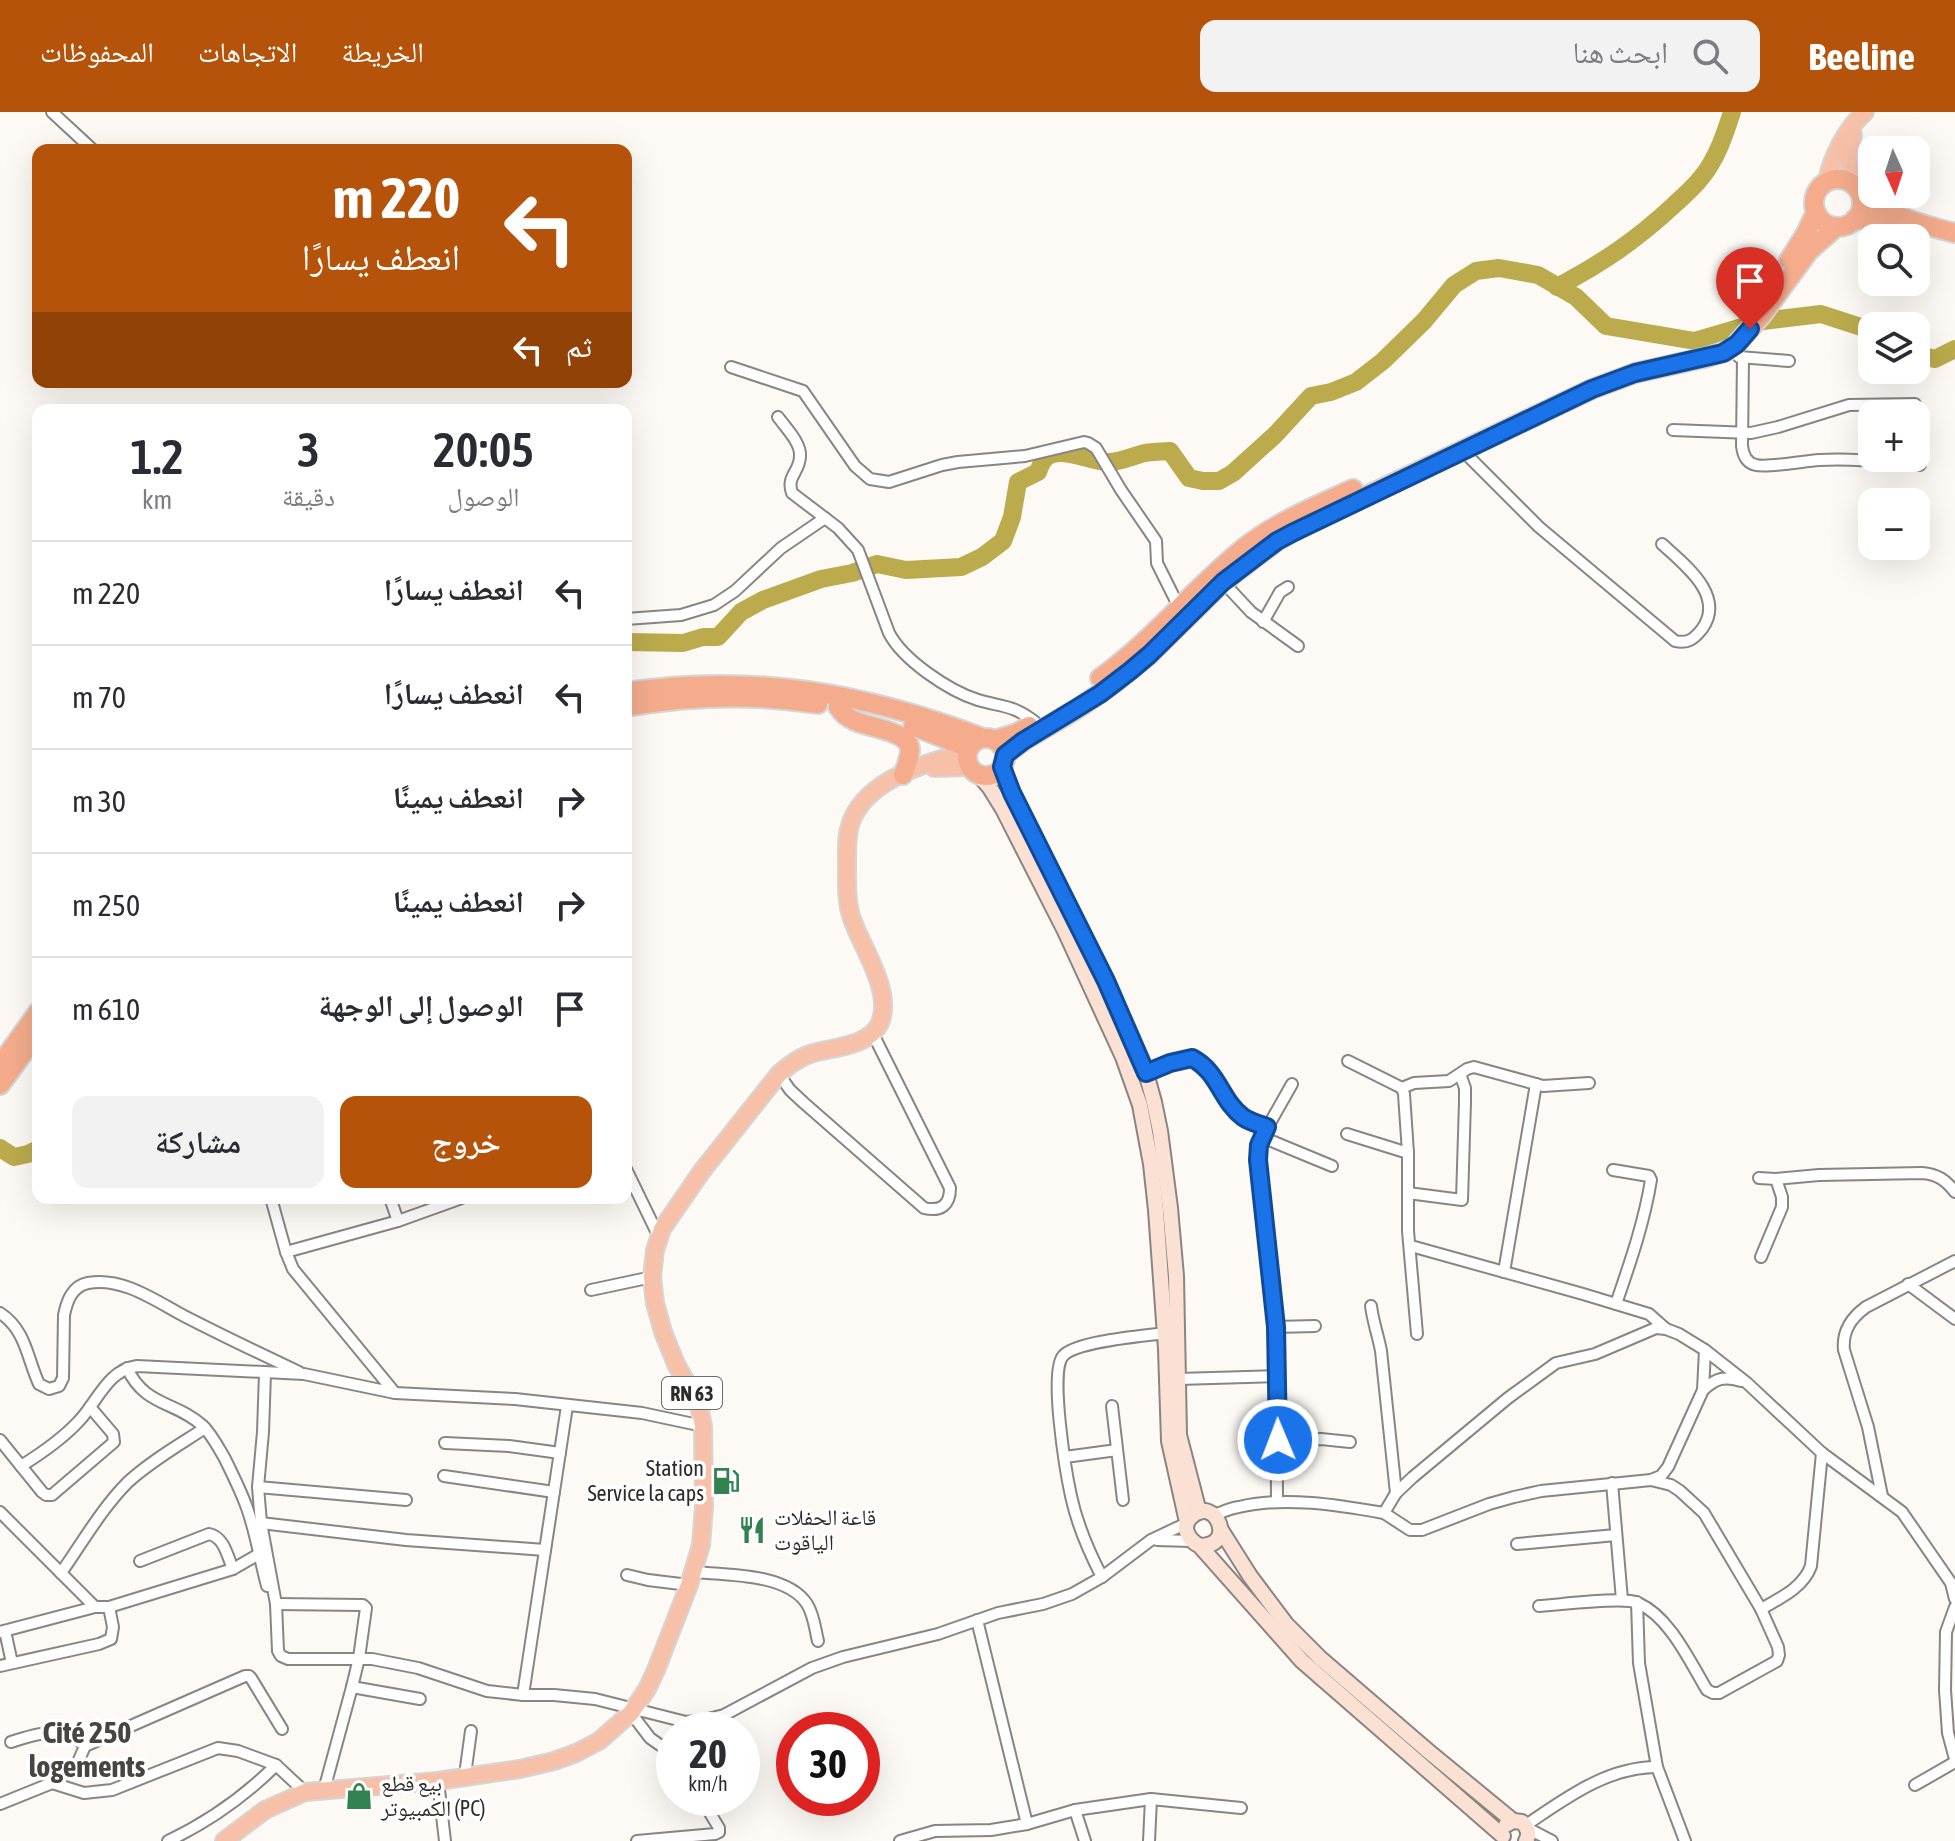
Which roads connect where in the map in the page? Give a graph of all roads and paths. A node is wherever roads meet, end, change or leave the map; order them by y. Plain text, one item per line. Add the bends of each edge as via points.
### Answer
1 (52, 112) edge
2 (1862, 115) edge
3 (87, 144) edge
4 (1827, 181) junction
5 (1855, 187) junction
6 (1816, 212) junction
7 (1855, 219) junction
8 (1836, 227) junction
9 (1955, 233) edge
10 (1955, 244) edge
11 (1758, 311) junction
12 (1735, 347) junction
13 (1789, 361) dead end
14 (731, 367) dead end
15 (1858, 405) edge
16 (778, 417) dead end
17 (1673, 430) dead end
18 (1742, 434) junction
19 (1463, 451) junction
20 (1858, 460) edge
21 (825, 518) junction
22 (1662, 544) dead end
23 (1223, 582) junction
24 (1288, 587) dead end
25 (1179, 607) junction
26 (632, 619) edge
27 (1263, 622) junction
28 (1298, 646) dead end
29 (632, 691) edge
30 (632, 706) edge
31 (838, 707) junction
32 (1035, 722) junction
33 (984, 755) junction
34 (908, 772) junction
35 (32, 1020) edge
36 (872, 1032) junction
37 (32, 1041) edge
38 (1348, 1061) dead end
39 (0, 1065) edge
40 (1139, 1070) junction
41 (779, 1074) junction
42 (1460, 1074) junction
43 (1589, 1083) dead end
44 (1292, 1084) dead end
45 (1536, 1084) junction
46 (0, 1085) edge
47 (1402, 1088) junction
48 (1264, 1132) junction
49 (1347, 1134) dead end
50 (1408, 1153) junction
51 (1332, 1166) dead end
52 (1613, 1170) dead end
53 (1759, 1178) dead end
54 (1776, 1179) junction
55 (632, 1181) edge
56 (1955, 1192) edge
57 (1408, 1193) junction
58 (273, 1204) edge
59 (392, 1204) edge
60 (445, 1204) edge
61 (398, 1221) junction
62 (659, 1237) junction
63 (1411, 1246) junction
64 (286, 1252) junction
65 (1761, 1257) dead end
66 (1955, 1261) edge
67 (1504, 1272) junction
68 (652, 1277) junction
69 (1908, 1284) junction
70 (591, 1290) dead end
71 (1616, 1304) junction
72 (1371, 1306) dead end
73 (0, 1313) edge
74 (1955, 1319) edge
75 (1315, 1326) dead end
76 (1276, 1327) junction
77 (1666, 1329) junction
78 (1165, 1333) junction
79 (1417, 1334) dead end
80 (1705, 1350) junction
81 (127, 1368) junction
82 (265, 1373) junction
83 (304, 1374) junction
84 (1277, 1376) junction
85 (1178, 1379) junction
86 (1747, 1383) junction
87 (1703, 1390) junction
88 (395, 1393) junction
89 (567, 1406) junction
90 (1112, 1406) dead end
91 (90, 1407) junction
92 (703, 1426) junction
93 (205, 1428) junction
94 (0, 1440) edge
95 (1278, 1440) junction
96 (1350, 1442) dead end
97 (445, 1443) dead end
98 (1117, 1450) junction
99 (560, 1453) junction
100 (1822, 1453) junction
101 (1065, 1457) junction
102 (21, 1466) junction
103 (444, 1476) dead end
104 (1651, 1480) junction
105 (1612, 1483) junction
106 (258, 1487) junction
107 (554, 1492) junction
108 (1396, 1493) junction
109 (1882, 1496) junction
110 (406, 1500) dead end
111 (1123, 1500) dead end
112 (1277, 1501) junction
113 (0, 1512) edge
114 (1384, 1513) junction
115 (1215, 1515) junction
116 (1191, 1519) junction
117 (261, 1523) junction
118 (1221, 1530) junction
119 (1616, 1535) junction
120 (1151, 1540) junction
121 (1196, 1544) junction
122 (1517, 1544) dead end
123 (545, 1550) junction
124 (259, 1554) junction
125 (140, 1561) dead end
126 (233, 1569) junction
127 (61, 1573) junction
128 (627, 1575) dead end
129 (1102, 1577) junction
130 (691, 1578) junction
131 (1955, 1599) edge
132 (1622, 1600) junction
133 (1637, 1602) junction
134 (276, 1604) junction
135 (1539, 1606) dead end
136 (95, 1607) junction
137 (109, 1607) junction
138 (1955, 1607) edge
139 (1761, 1609) junction
140 (977, 1620) junction
141 (277, 1627) junction
142 (2, 1632) edge
143 (818, 1641) dead end
144 (1950, 1645) edge
145 (359, 1658) junction
146 (12, 1663) junction
147 (0, 1666) edge
148 (352, 1687) junction
149 (523, 1695) junction
150 (420, 1699) dead end
151 (632, 1711) junction
152 (282, 1729) dead end
153 (471, 1731) dead end
154 (11, 1742) dead end
155 (656, 1742) edge
156 (85, 1746) junction
157 (1955, 1761) edge
158 (276, 1765) junction
159 (1657, 1767) junction
160 (465, 1775) junction
161 (438, 1781) junction
162 (52, 1783) junction
163 (1915, 1785) dead end
164 (324, 1790) junction
165 (305, 1792) junction
166 (1151, 1799) junction
167 (0, 1804) edge
168 (1241, 1808) dead end
169 (1075, 1810) junction
170 (712, 1816) edge
171 (1027, 1824) junction
172 (1524, 1829) edge
173 (915, 1838) edge
174 (1504, 1838) edge
175 (168, 1841) edge
176 (224, 1841) edge
177 (445, 1841) edge
178 (637, 1841) edge
179 (900, 1841) edge
180 (1085, 1841) edge
181 (1149, 1841) edge
182 (1543, 1841) edge
183 (1552, 1841) edge
184 (1685, 1841) edge

1 - 3 street
2 - 4 main road via 1834,156
2 - 5 main road via 1848,156
4 - 5 highway via 1839,178
4 - 6 highway via 1815,194
5 - 7 highway via 1862,204
5 - 9 highway via 1889,212
6 - 8 highway
6 - 11 highway
7 - 8 highway
7 - 10 highway
8 - 11 highway
11 - 12 highway
12 - 13 street
12 - 18 street
12 - 19 highway via 1622,377
12 - 25 highway via 1712,346 1627,364 1589,378 1276,526
14 - 25 street via 803,391 859,471 876,481 958,462 1025,456 1084,442 1093,445 1156,541 1157,563
15 - 18 street
16 - 21 street via 800,453 790,480 792,493
17 - 18 street
18 - 20 street via 1745,458 1760,466
19 - 22 street via 1539,527 1675,641 1687,642 1708,620 1707,595 1693,573
19 - 23 highway via 1307,524
21 - 26 street via 714,605 681,615
21 - 32 street via 858,550 901,650 944,685 1014,708
23 - 27 street
23 - 33 highway via 1149,655 1089,701 1023,741
24 - 27 street
25 - 32 highway via 1105,675
27 - 28 street
29 - 33 highway via 724,684 831,694 937,721
30 - 31 highway via 732,698
31 - 33 highway via 892,719
31 - 34 highway via 852,720 906,740
32 - 33 highway
33 - 34 main road via 934,761
33 - 40 main road via 1016,802 1106,981
33 - 40 main road via 990,788
34 - 36 main road via 864,801 846,843 852,919 879,984 883,1008
35 - 39 highway
36 - 41 main road, RN 63 via 847,1045 808,1054
36 - 41 street via 950,1188 943,1207 924,1208 804,1103
37 - 46 highway
38 - 47 street
40 - 48 street via 1192,1058 1207,1068 1245,1119
40 - 78 main road
40 - 85 main road via 1160,1131 1170,1208
41 - 62 main road, RN 63 via 702,1171
42 - 45 street via 1474,1067
42 - 47 street via 1449,1081
42 - 57 street via 1465,1088 1462,1200
43 - 45 street
44 - 48 street
45 - 67 street
47 - 50 street
48 - 51 street
48 - 76 street via 1258,1160
49 - 50 street
50 - 57 street
52 - 71 street via 1651,1180
53 - 54 street
54 - 56 street via 1922,1173 1944,1179
54 - 65 street via 1782,1207
55 - 62 street
57 - 63 street
58 - 64 street
59 - 61 street
60 - 61 street
61 - 64 street
62 - 68 main road, RN 63
63 - 67 street
63 - 79 street
64 - 88 street via 302,1281
66 - 69 street
67 - 71 street
68 - 70 street
68 - 92 main road, RN 63 via 663,1332 699,1405
69 - 74 street
69 - 109 street via 1858,1313 1843,1339
71 - 77 street via 1649,1314
72 - 108 street
73 - 83 street via 22,1336 39,1384 49,1389 63,1378 69,1298 81,1285 100,1282 136,1290
75 - 76 street
76 - 84 street
77 - 80 street
77 - 108 street via 1556,1363
78 - 101 street via 1080,1346 1063,1355 1057,1375
78 - 116 main road via 1169,1441
80 - 86 street
80 - 87 street
81 - 82 street
81 - 91 street via 109,1380
81 - 93 street via 137,1387
82 - 83 street
82 - 106 street
83 - 88 street
84 - 85 street
84 - 95 street
85 - 116 main road via 1179,1435
86 - 87 street via 1722,1378
86 - 100 street
87 - 104 street via 1668,1467
88 - 89 street
89 - 92 street
89 - 99 street
90 - 98 street
91 - 102 street
91 - 102 street via 113,1434 111,1446 52,1495 42,1492
92 - 130 main road, RN 63 via 704,1507
93 - 124 street via 247,1508
93 - 127 street via 125,1485
94 - 102 street
95 - 96 street
95 - 112 street
97 - 99 street
98 - 101 street
98 - 111 street
99 - 107 street
100 - 109 street
100 - 139 street via 1809,1574 1798,1587
101 - 129 street via 1071,1498
103 - 107 street
104 - 105 street
104 - 139 street via 1671,1485 1704,1513
105 - 114 street via 1514,1497 1422,1530 1410,1530
105 - 119 street
106 - 110 street
106 - 117 street
107 - 123 street
108 - 114 street
109 - 131 street via 1902,1512 1951,1583
112 - 114 street
112 - 115 street
113 - 127 street
115 - 116 main road via 1207,1512
115 - 118 main road
116 - 120 street
116 - 121 main road via 1186,1531
117 - 123 street
117 - 134 street
118 - 121 main road via 1212,1544
118 - 172 main road via 1286,1624 1320,1658
119 - 122 street
119 - 132 street
120 - 121 street
120 - 129 street
121 - 174 main road via 1302,1661
123 - 149 street
124 - 126 street
124 - 141 street
125 - 126 street via 209,1534 221,1540
126 - 137 street
127 - 136 street
128 - 130 street via 648,1580
129 - 140 street via 1043,1604
130 - 143 street via 770,1580 788,1588 808,1605
130 - 151 main road, RN 63 via 656,1670
132 - 133 street
132 - 135 street
133 - 139 street via 1668,1628 1713,1693 1777,1661 1778,1647
133 - 159 street via 1639,1663
134 - 141 street
134 - 145 street via 365,1606
136 - 137 street
136 - 142 street
137 - 146 street via 111,1639
138 - 144 street via 1946,1632
140 - 151 street via 812,1668 724,1715 686,1722
140 - 171 street
141 - 145 street via 278,1651 288,1659
142 - 146 street
144 - 157 street via 1946,1705
145 - 148 street
145 - 149 street via 418,1668 487,1691
146 - 147 street
148 - 150 street
148 - 164 street
149 - 151 street via 595,1699
151 - 155 street
151 - 160 main road, RN 63 via 599,1741 576,1753 520,1769
152 - 156 street via 249,1676
153 - 160 street
154 - 156 street via 62,1732
156 - 162 street via 75,1769
157 - 163 street
158 - 162 street via 218,1748 112,1790 84,1793
158 - 165 street
158 - 175 street via 221,1811
159 - 172 street via 1616,1773 1569,1794
159 - 184 street
160 - 161 main road, RN 63
161 - 164 main road, RN 63
161 - 177 street
162 - 167 street
164 - 165 main road, RN 63
165 - 176 main road, RN 63 via 265,1810
166 - 168 street
166 - 169 street
166 - 181 street
169 - 171 street
169 - 180 street
170 - 178 street via 719,1832
171 - 173 street via 935,1831
172 - 174 main road via 1505,1825
172 - 182 main road
172 - 183 street
173 - 179 street

